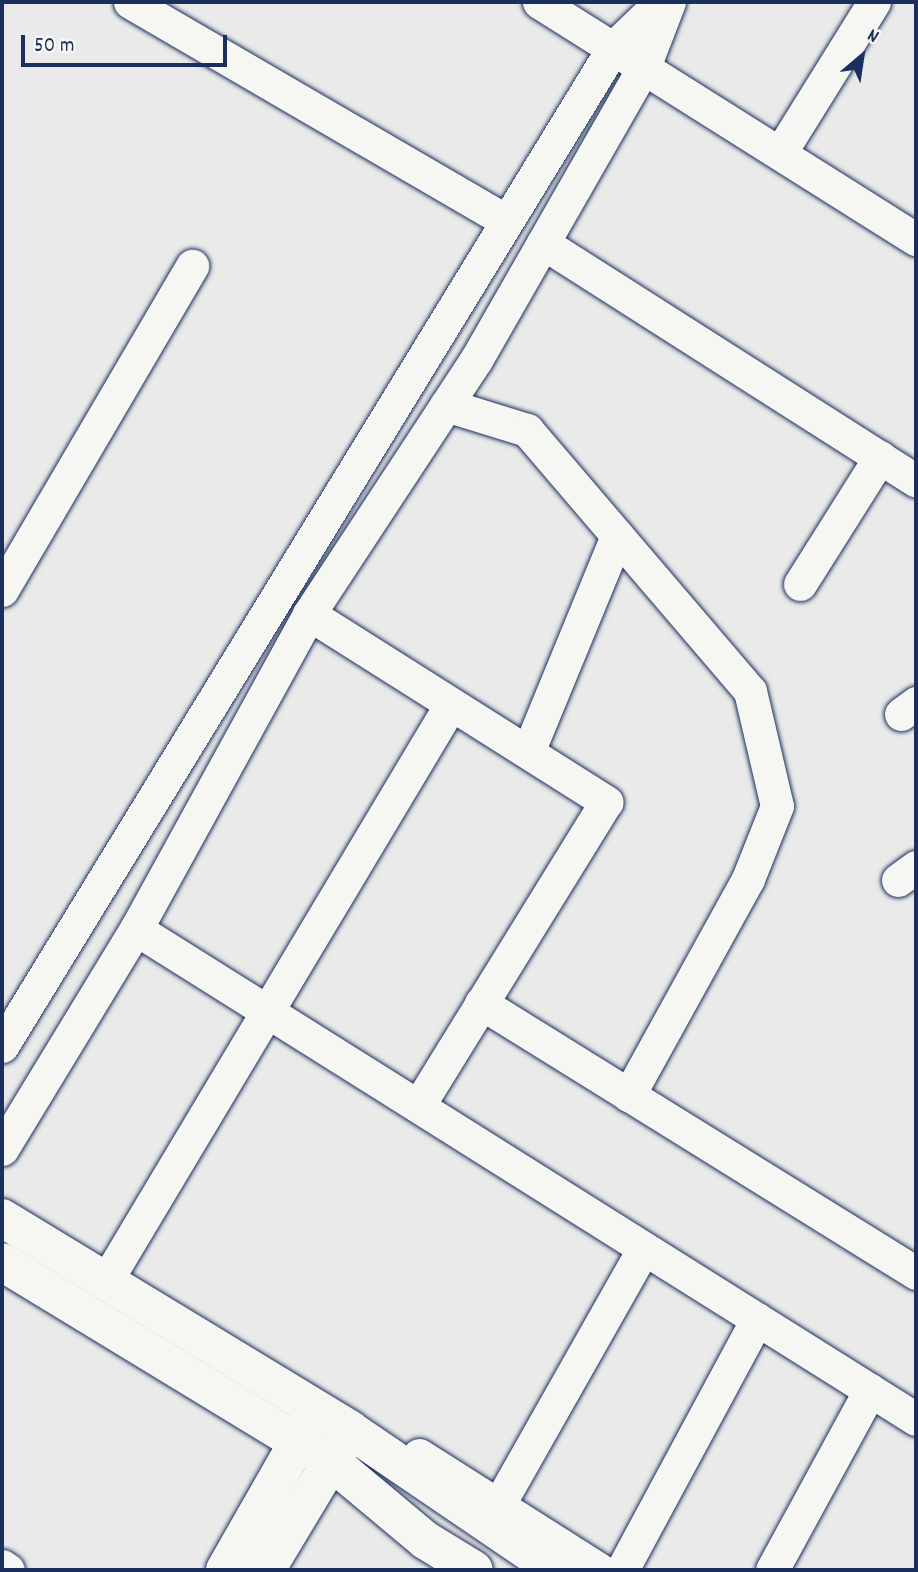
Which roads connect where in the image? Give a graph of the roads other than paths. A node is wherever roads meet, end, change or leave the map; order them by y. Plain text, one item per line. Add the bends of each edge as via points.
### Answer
1 (130, 2) edge
2 (539, 2) edge
3 (661, 2) edge
4 (670, 2) edge
5 (874, 2) edge
6 (613, 48) junction
7 (644, 67) junction
8 (780, 153) junction
9 (506, 221) junction
10 (916, 239) edge
11 (543, 243) junction
12 (192, 266) dead end
13 (446, 405) junction
14 (880, 457) junction
15 (916, 481) edge
16 (617, 536) junction
17 (800, 584) dead end
18 (2, 590) edge
19 (309, 614) junction
20 (451, 704) junction
21 (528, 752) junction
22 (135, 929) junction
23 (481, 1003) junction
24 (265, 1010) junction
25 (2, 1046) edge
26 (629, 1095) junction
27 (418, 1106) junction
28 (2, 1149) edge
29 (2, 1218) edge
30 (644, 1248) junction
31 (2, 1262) edge
32 (916, 1273) edge
33 (106, 1281) junction
34 (757, 1319) junction
35 (870, 1390) junction
36 (916, 1419) edge
37 (308, 1426) junction
38 (351, 1430) junction
39 (400, 1443) dead end
40 (333, 1463) junction
41 (498, 1506) junction
42 (2, 1566) edge
43 (8, 1570) edge
44 (225, 1570) edge
45 (266, 1570) edge
46 (474, 1570) edge
47 (556, 1570) edge
48 (600, 1570) edge
49 (622, 1570) edge
50 (772, 1570) edge

1 - 9 street
2 - 6 street
3 - 6 street
4 - 7 street
5 - 8 street
6 - 7 street
6 - 9 street
7 - 8 street
7 - 11 street
8 - 10 street
9 - 25 street
11 - 13 street
11 - 14 street
12 - 18 street
13 - 16 street via 527,430
13 - 19 street
14 - 15 street
14 - 17 street
16 - 21 street
16 - 26 street via 750,691 777,806 748,879
19 - 20 street
19 - 22 street
20 - 21 street
20 - 24 street
21 - 23 street via 606,802
22 - 24 street
22 - 28 street
23 - 26 street
23 - 27 street
24 - 27 street
24 - 33 street
26 - 32 street
27 - 30 street
29 - 33 street
30 - 34 street
30 - 41 street
31 - 37 street
33 - 37 street
34 - 35 street
34 - 49 street
35 - 36 street
35 - 50 street
37 - 38 street
37 - 40 street
37 - 44 street
38 - 40 street
38 - 47 street
39 - 41 street
40 - 45 street
40 - 46 street via 425,1540
41 - 48 street
42 - 43 street

